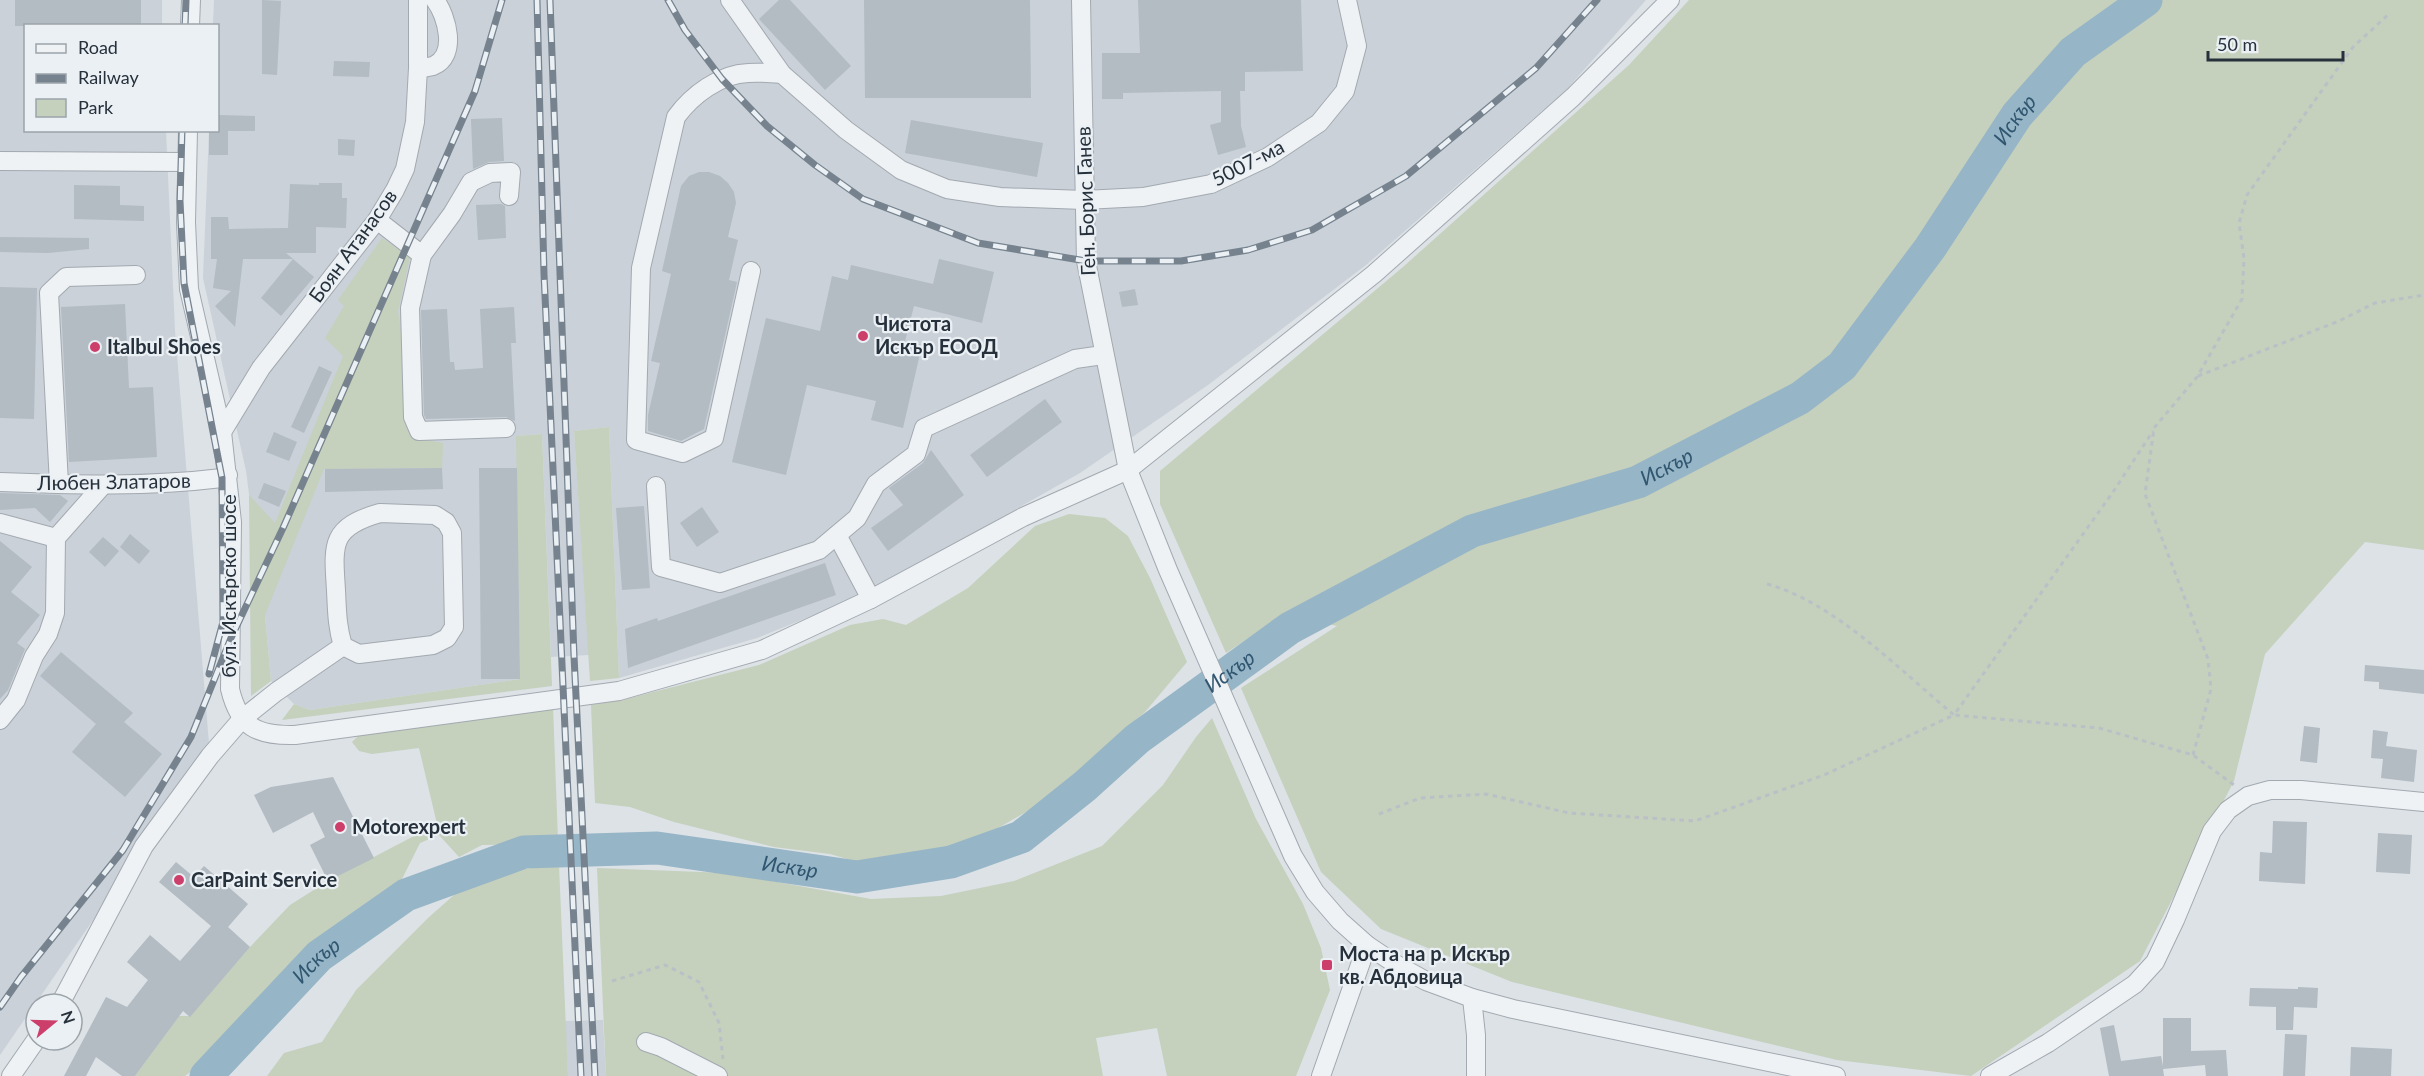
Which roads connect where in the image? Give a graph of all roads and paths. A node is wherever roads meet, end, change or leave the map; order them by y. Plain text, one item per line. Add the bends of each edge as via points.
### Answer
1 (191, 0) edge
2 (418, 0) edge
3 (435, 0) edge
4 (730, 0) edge
5 (1081, 0) edge
6 (1347, 0) edge
7 (1670, 0) edge
8 (2390, 14) dead end
9 (190, 24) edge
10 (418, 68) junction
11 (782, 74) junction
12 (188, 132) edge
13 (0, 161) edge
14 (187, 162) junction
15 (509, 196) dead end
16 (1084, 200) junction
17 (376, 220) junction
18 (422, 255) junction
19 (751, 271) dead end
20 (136, 275) dead end
21 (2424, 295) edge
22 (1103, 355) junction
23 (2197, 377) junction
24 (506, 428) dead end
25 (2154, 428) junction
26 (222, 432) junction
27 (1128, 470) junction
28 (228, 475) junction
29 (0, 482) edge
30 (59, 484) junction
31 (103, 486) junction
32 (656, 486) dead end
33 (0, 523) edge
34 (837, 535) junction
35 (56, 538) junction
36 (1767, 584) dead end
37 (871, 599) junction
38 (343, 646) junction
39 (1954, 715) junction
40 (242, 719) junction
41 (0, 720) edge
42 (2193, 755) junction
43 (2248, 796) junction
44 (2424, 802) edge
45 (1379, 814) dead end
46 (1367, 945) junction
47 (612, 981) dead end
48 (66, 992) edge
49 (1472, 998) junction
50 (646, 1042) dead end
51 (28, 1052) edge
52 (721, 1071) edge
53 (11, 1076) edge
54 (1321, 1076) edge
55 (1476, 1076) edge
56 (1836, 1076) edge
57 (1990, 1076) edge

1 - 9 street
2 - 10 street, Боян Атанасов
3 - 10 street via 442,10 449,44 439,62
4 - 11 street, 5007-ма
5 - 16 street, Ген. Борис Ганев
6 - 16 street, 5007-ма via 1357,46 1345,91 1319,123 1268,157 1211,184 1143,197
7 - 27 street via 1574,97 1374,274
8 - 23 path via 2353,46 2247,195 2239,223 2244,258 2242,299
10 - 17 street, Боян Атанасов via 415,122 405,169
11 - 16 street, 5007-ма via 846,130 901,170 947,189 1000,197
11 - 19 street via 746,73 722,79 686,103 676,117 641,268 636,440 683,453 714,438
12 - 14 street, бул. Искърско шосе
13 - 14 street
14 - 26 street, бул. Искърско шосе via 189,289
15 - 18 street via 511,172 490,173 471,182
16 - 22 street, Ген. Борис Ганев via 1086,261
17 - 18 street
17 - 26 street, Боян Атанасов via 261,368
18 - 24 street via 410,308 413,417 418,430
20 - 30 street via 66,277 49,293
21 - 23 path via 2375,303
22 - 27 street, Ген. Борис Ганев
22 - 34 street via 1075,359 924,428 916,454 876,484 858,518
23 - 25 path
25 - 39 path
25 - 42 path via 2145,494 2208,659 2211,690
26 - 28 street, бул. Искърско шосе
27 - 37 street via 1023,517
27 - 46 street, Ген. Борис Ганев via 1293,856 1315,892
28 - 31 street, Любен Златаров
28 - 40 street, бул. Искърско шосе via 232,522 230,689 233,705
29 - 30 street, Любен Златаров
30 - 31 street, Любен Златаров
31 - 35 street
32 - 34 street via 662,567 720,583 819,550
33 - 35 street
34 - 37 street
35 - 41 street via 55,613 16,700
36 - 39 path via 1835,615
37 - 40 street via 762,650 619,691 294,735 255,730
38 - 38 street via 359,654 434,645 447,638 454,627 452,533 446,522 435,515 380,513 358,519 343,532 333,549 338,630
38 - 40 street
39 - 42 path via 2099,728
39 - 45 path via 1824,776 1695,821 1569,813 1486,794 1420,798
40 - 48 street via 144,846
42 - 43 path
43 - 44 street via 2270,790 2301,790
43 - 57 street via 2228,810 2212,831 2155,962 2135,984 2048,1043
46 - 49 street, Ген. Борис Ганев via 1426,981
46 - 54 street
47 - 52 path via 665,965 699,982 719,1023
49 - 55 street
49 - 56 street, Ген. Борис Ганев
50 - 52 street
51 - 53 street

